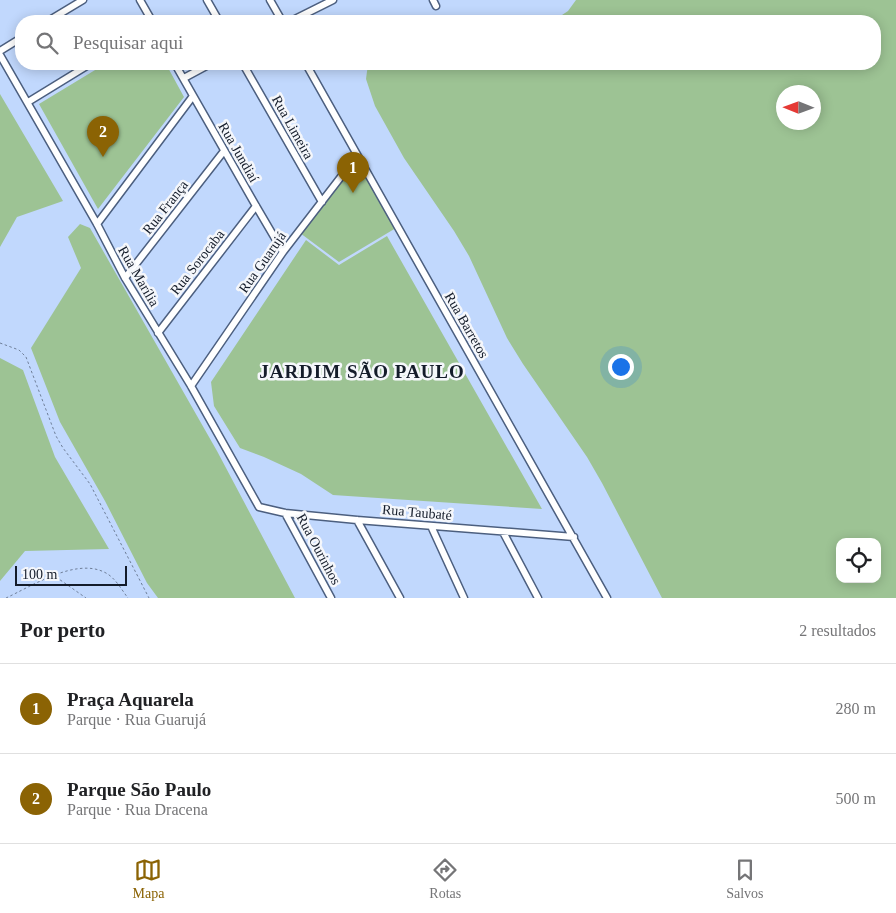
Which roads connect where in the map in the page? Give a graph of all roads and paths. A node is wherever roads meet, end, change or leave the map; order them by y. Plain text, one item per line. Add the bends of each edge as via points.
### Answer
1 (83, 0) edge
2 (140, 0) edge
3 (207, 0) edge
4 (270, 0) edge
5 (333, 0) edge
6 (58, 15) edge
7 (149, 15) edge
8 (216, 15) edge
9 (279, 15) edge
10 (302, 15) edge
11 (15, 42) edge
12 (0, 51) edge
13 (0, 55) edge
14 (80, 70) edge
15 (179, 70) edge
16 (199, 70) edge
17 (246, 70) edge
18 (309, 70) edge
19 (184, 78) junction
20 (193, 96) junction
21 (28, 102) junction
22 (224, 151) junction
23 (357, 156) junction
24 (322, 202) junction
25 (256, 206) junction
26 (96, 224) junction
27 (284, 252) junction
28 (125, 278) junction
29 (158, 333) junction
30 (0, 343) edge
31 (191, 386) junction
32 (259, 507) joint
33 (285, 513) junction
34 (357, 520) junction
35 (431, 526) junction
36 (503, 532) junction
37 (574, 537) junction
38 (54, 576) junction
39 (6, 598) edge
40 (86, 598) edge
41 (128, 598) edge
42 (149, 598) edge
43 (331, 598) edge
44 (400, 598) edge
45 (464, 598) edge
46 (538, 598) edge
47 (607, 598) edge

1 - 6 street
2 - 7 street
3 - 8 street
4 - 9 street
5 - 10 street
11 - 12 street
13 - 21 street, Rua Marília
14 - 21 street
15 - 19 street, Rua Jundiaí
16 - 19 street
17 - 24 street, Rua Limeira
18 - 23 street, Rua Barretos
19 - 20 street, Rua Jundiaí
20 - 22 street, Rua Jundiaí
20 - 26 street
21 - 26 street, Rua Marília
22 - 25 street, Rua Jundiaí
22 - 28 street, Rua França
23 - 24 street, Rua Guarujá
23 - 37 street, Rua Barretos
24 - 27 street, Rua Guarujá
25 - 27 street, Rua Jundiaí
25 - 29 street, Rua Sorocaba
26 - 28 street, Rua Marília
27 - 31 street, Rua Guarujá
28 - 29 street, Rua Marília
29 - 31 street, Rua Marília
30 - 42 path via 19,350 26,357 56,436 90,484
31 - 32 street, Rua Marília
32 - 33 street, Rua Taubaté
33 - 34 street, Rua Taubaté
33 - 43 street, Rua Ourinhos
34 - 35 street, Rua Taubaté
34 - 44 street
35 - 36 street, Rua Taubaté
35 - 45 street
36 - 37 street, Rua Taubaté
36 - 46 street
37 - 47 street, Rua Barretos
38 - 39 path
38 - 40 path
38 - 41 path via 79,568 104,572

